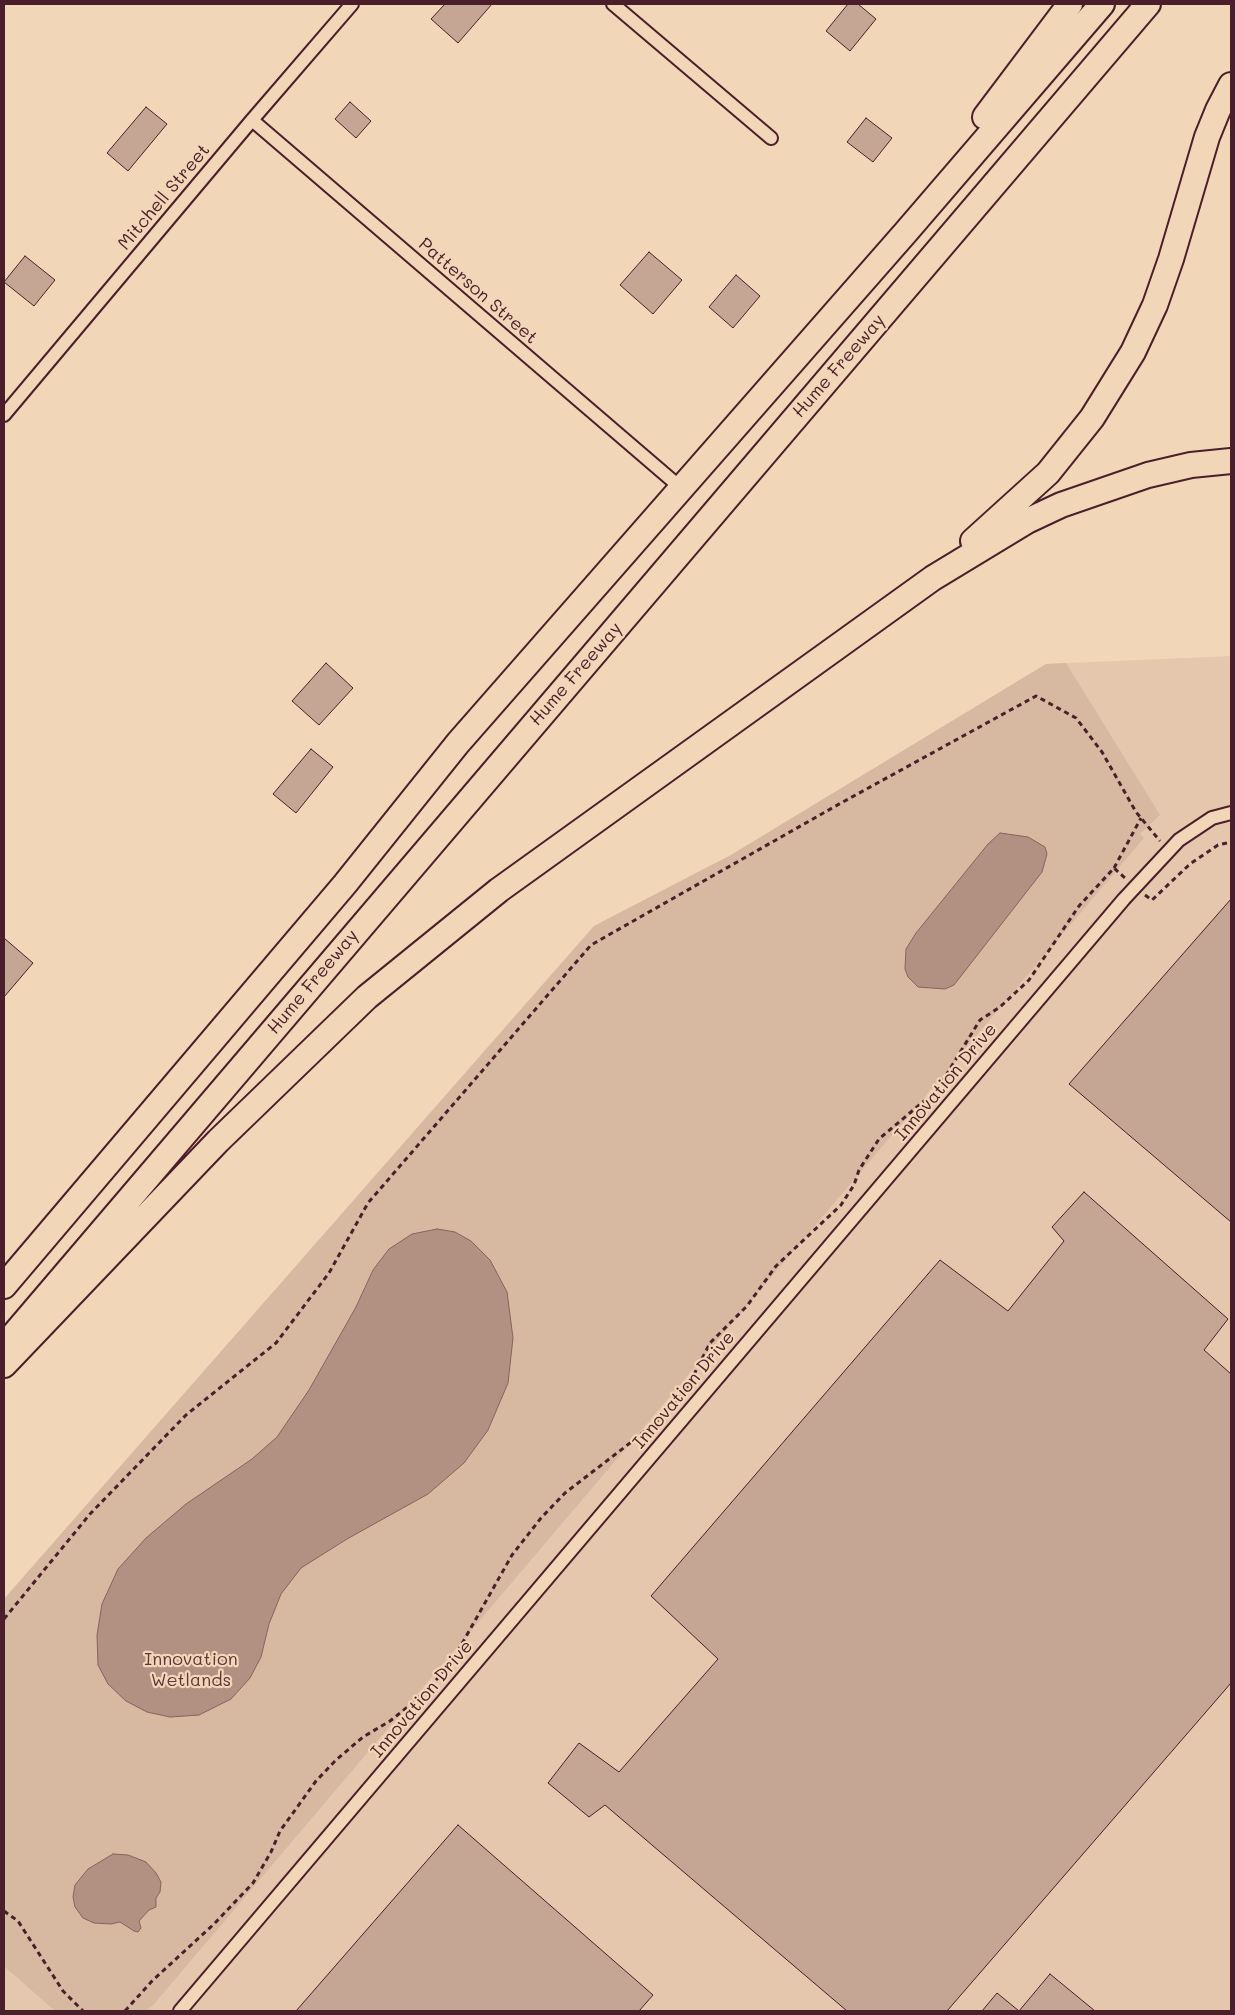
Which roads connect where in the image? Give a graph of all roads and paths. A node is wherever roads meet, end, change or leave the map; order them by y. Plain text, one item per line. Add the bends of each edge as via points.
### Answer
1 (352, 4) edge
2 (613, 4) edge
3 (1070, 4) edge
4 (1102, 4) edge
5 (1148, 4) edge
6 (1231, 85) edge
7 (252, 120) junction
8 (771, 138) dead end
9 (906, 232) junction
10 (4, 414) edge
11 (1231, 461) edge
12 (681, 488) junction
13 (933, 578) junction
14 (1231, 812) edge
15 (1141, 818) junction
16 (1231, 842) edge
17 (1169, 851) junction
18 (1114, 868) junction
19 (1129, 881) dead end
20 (1144, 894) dead end
21 (4, 1286) edge
22 (4, 1346) edge
23 (4, 1365) edge
24 (4, 1619) edge
25 (4, 1911) edge
26 (83, 2011) edge
27 (126, 2011) edge
28 (180, 2011) edge

1 - 7 street, Mitchell Street
2 - 8 street
3 - 9 highway via 957,155
4 - 9 highway
5 - 22 highway, Hume Freeway
6 - 13 highway via 1207,136 1156,305 1116,381 1092,418 1048,473
7 - 10 street, Mitchell Street
7 - 12 street, Patterson Street
9 - 12 highway
11 - 13 highway via 1148,474 1061,505 1027,521
12 - 21 highway via 458,743 345,884
13 - 23 highway via 499,890 367,997 218,1141
14 - 17 street, Innovation Drive via 1212,818 1179,840
15 - 17 path
15 - 18 path
15 - 24 path via 1102,752 1076,718 1036,696 591,945 368,1203 329,1272 276,1343 186,1415 90,1514
16 - 20 path via 1218,845 1190,864 1152,900
17 - 28 street, Innovation Drive via 1111,914
18 - 19 path
18 - 27 path via 1080,906 1029,980 980,1020 937,1090 879,1139 841,1204 776,1266 747,1306 710,1343 686,1390 663,1416 565,1493 541,1518 512,1555 455,1656 437,1679 402,1711 363,1737 316,1781 280,1831 253,1883 152,1981
25 - 26 path via 18,1921 63,1991

